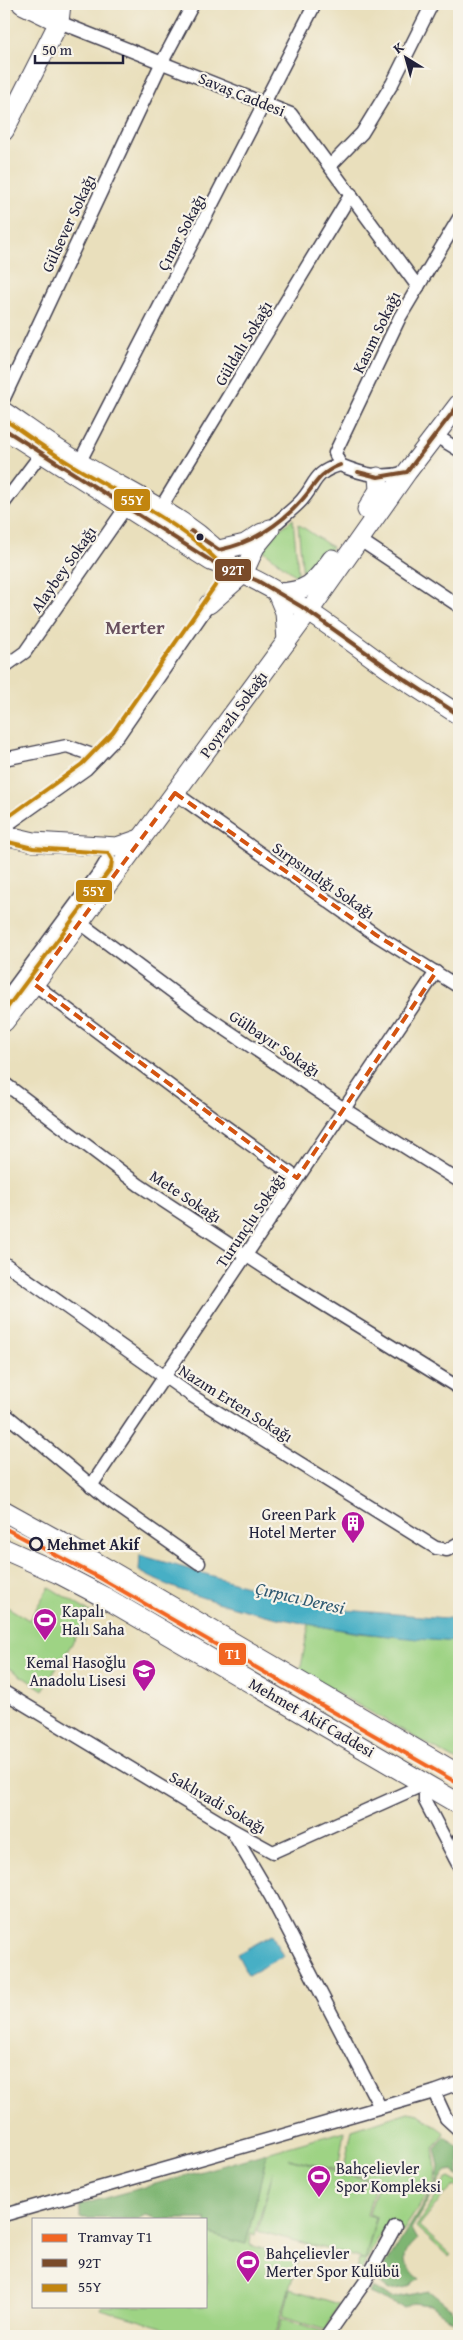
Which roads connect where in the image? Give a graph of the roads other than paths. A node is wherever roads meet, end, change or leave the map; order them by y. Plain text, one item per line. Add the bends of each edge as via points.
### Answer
1 (22, 4) edge
2 (74, 4) edge
3 (193, 4) edge
4 (315, 4) edge
5 (432, 4) edge
6 (60, 13) edge
7 (162, 62) junction
8 (262, 104) junction
9 (4, 131) edge
10 (330, 166) junction
11 (351, 194) junction
12 (459, 218) edge
13 (418, 287) junction
14 (4, 398) edge
15 (459, 404) edge
16 (4, 412) edge
17 (4, 429) edge
18 (436, 436) junction
19 (459, 450) edge
20 (41, 454) junction
21 (340, 465) junction
22 (76, 468) junction
23 (407, 472) junction
24 (378, 477) junction
25 (4, 503) edge
26 (126, 507) junction
27 (160, 509) junction
28 (270, 528) junction
29 (360, 540) junction
30 (219, 550) junction
31 (239, 571) junction
32 (277, 593) junction
33 (209, 604) joint
34 (459, 606) edge
35 (309, 611) junction
36 (287, 640) junction
37 (4, 667) edge
38 (459, 715) edge
39 (98, 756) junction
40 (4, 759) edge
41 (175, 793) junction
42 (4, 827) edge
43 (4, 835) edge
44 (140, 839) junction
45 (111, 847) junction
46 (117, 871) junction
47 (79, 922) junction
48 (436, 972) junction
49 (34, 984) junction
50 (459, 987) edge
51 (4, 1001) edge
52 (4, 1022) edge
53 (4, 1083) edge
54 (344, 1110) junction
55 (297, 1178) junction
56 (459, 1181) edge
57 (246, 1255) junction
58 (4, 1263) edge
59 (164, 1377) junction
60 (459, 1388) edge
61 (4, 1413) edge
62 (91, 1486) junction
63 (4, 1511) edge
64 (459, 1544) edge
65 (4, 1549) edge
66 (199, 1563) dead end
67 (4, 1692) edge
68 (459, 1776) edge
69 (459, 1804) edge
70 (231, 1829) junction
71 (459, 1838) edge
72 (457, 1862) edge
73 (459, 2083) edge
74 (434, 2092) junction
75 (380, 2107) junction
76 (459, 2130) edge
77 (4, 2214) edge
78 (395, 2227) dead end
79 (327, 2336) edge

1 - 6 main road, Savaş Caddesi
2 - 6 main road via 69,12
3 - 7 street, Gülsever Sokağı
4 - 8 street, Çınar Sokağı
5 - 10 street via 392,84 362,133
6 - 7 street, Savaş Caddesi
6 - 9 main road
7 - 8 street, Savaş Caddesi
7 - 14 street, Gülsever Sokağı
8 - 10 street, Savaş Caddesi via 291,114
8 - 22 street, Çınar Sokağı via 218,196
10 - 11 street, Savaş Caddesi
11 - 13 street, Savaş Caddesi
11 - 27 street, Güldalı Sokağı
12 - 13 street, Kasım Sokağı
13 - 21 street, Kasım Sokağı via 400,317 335,452
15 - 18 main road, Poyrazlı Sokağı
16 - 22 main road
17 - 20 main road
18 - 19 street
18 - 23 main road, Poyrazlı Sokağı
20 - 22 main road
20 - 25 street
21 - 24 street
21 - 28 street via 313,481 298,504
22 - 26 main road
22 - 27 main road
23 - 24 street
23 - 29 main road, Poyrazlı Sokağı
24 - 32 main road via 376,496 320,575 297,592
26 - 31 main road via 211,561
26 - 37 street, Alaybey Sokağı via 25,652
27 - 30 main road
28 - 30 main road via 245,544
28 - 31 main road
29 - 34 street
29 - 35 main road, Poyrazlı Sokağı
30 - 31 main road
31 - 32 main road
31 - 33 main road
32 - 35 main road
32 - 36 main road via 285,612
33 - 39 street via 118,736
35 - 36 main road, Poyrazlı Sokağı
35 - 38 main road via 388,669
36 - 41 main road, Poyrazlı Sokağı
39 - 40 street via 67,746
39 - 42 street via 86,769
41 - 44 main road, Poyrazlı Sokağı
41 - 48 street, Sırpsındığı Sokağı via 368,930
43 - 45 main road via 34,842
44 - 45 main road via 128,845
44 - 46 main road, Poyrazlı Sokağı
45 - 46 main road via 119,859
45 - 51 street via 104,865
46 - 47 main road, Poyrazlı Sokağı
47 - 49 main road, Poyrazlı Sokağı
47 - 54 street, Gülbayır Sokağı via 197,1010
48 - 50 street, Sırpsındığı Sokağı
48 - 54 street, Turunçlu Sokağı
49 - 52 main road, Poyrazlı Sokağı
49 - 55 street
53 - 57 street, Mete Sokağı via 139,1185
54 - 55 street, Turunçlu Sokağı
54 - 56 street, Gülbayır Sokağı
55 - 57 street, Turunçlu Sokağı
57 - 59 street, Turunçlu Sokağı
57 - 60 street, Mete Sokağı
58 - 59 street, Nazım Erten Sokağı
59 - 62 street, Turunçlu Sokağı
59 - 64 street, Nazım Erten Sokağı via 436,1548 447,1550
61 - 62 street
62 - 66 street
63 - 68 main road
65 - 69 main road, Mehmet Akif Caddesi via 104,1598
67 - 70 street, Saklıvadi Sokağı
70 - 72 street, Saklıvadi Sokağı via 273,1852 425,1784 424,1801
70 - 75 street via 271,1897
71 - 72 street
73 - 74 street
74 - 75 street
74 - 76 street via 446,2118
75 - 77 street
78 - 79 street via 365,2282

